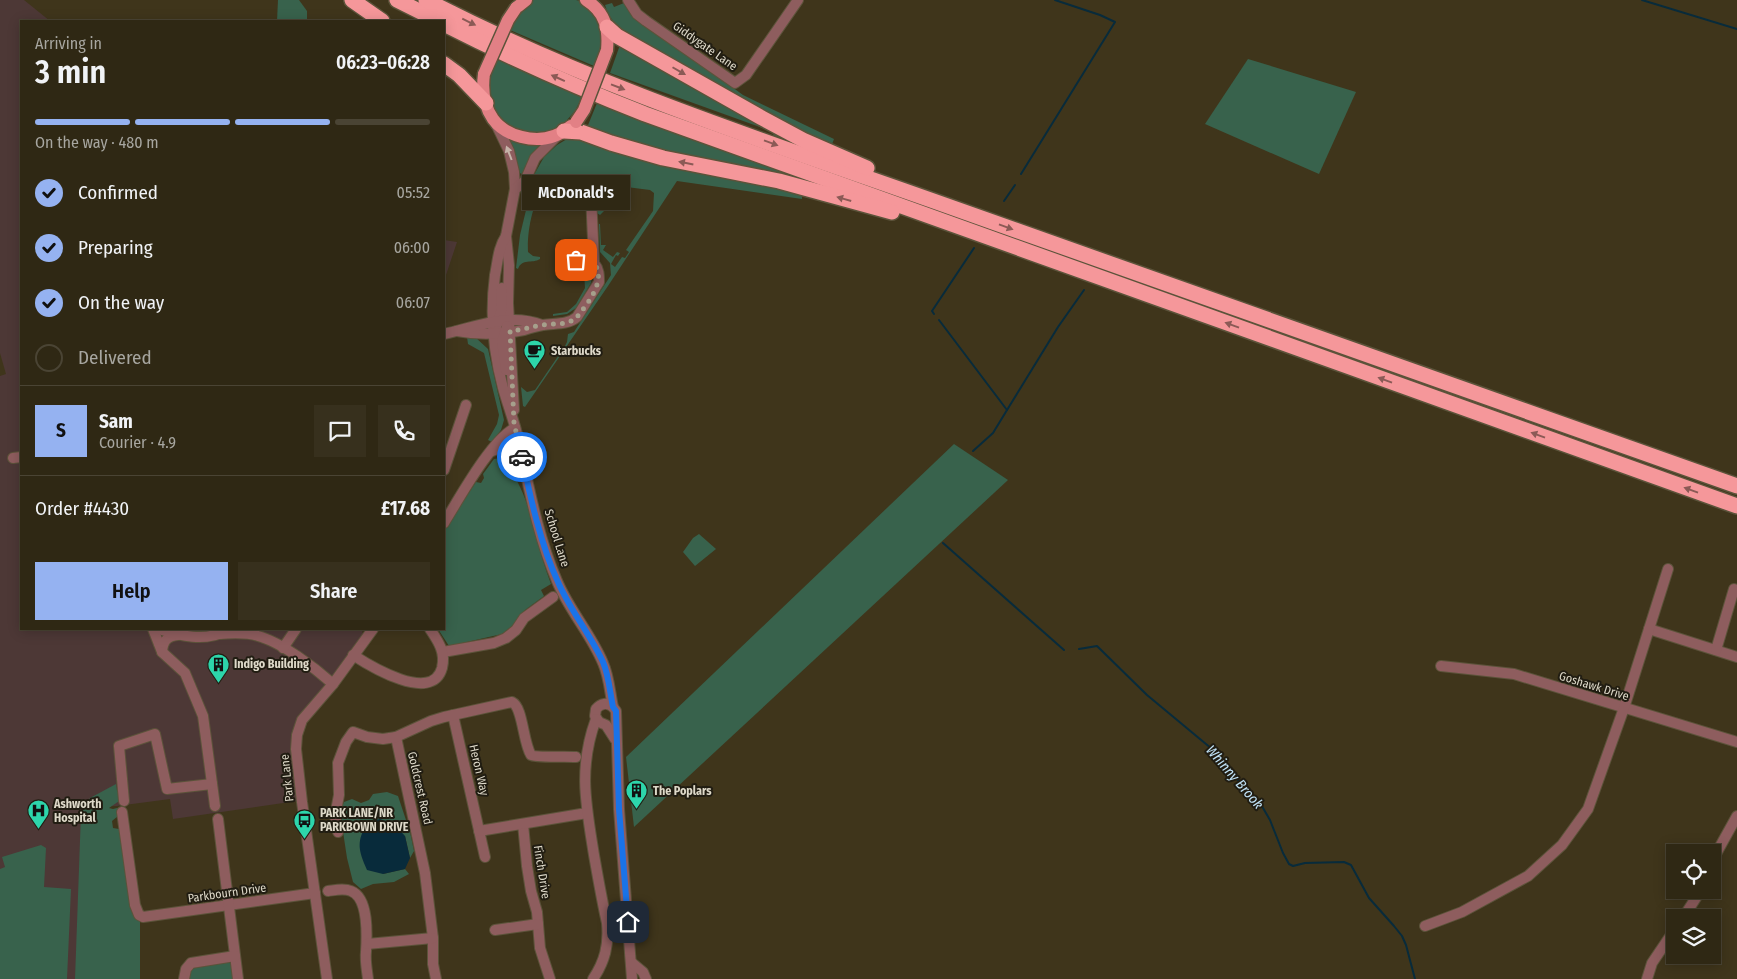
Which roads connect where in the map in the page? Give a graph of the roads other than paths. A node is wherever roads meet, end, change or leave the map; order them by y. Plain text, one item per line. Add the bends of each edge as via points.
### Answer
1 (352, 0) edge
2 (397, 0) edge
3 (426, 0) edge
4 (586, 0) edge
5 (598, 0) edge
6 (628, 0) edge
7 (798, 0) edge
8 (521, 4) edge
9 (600, 13) junction
10 (381, 20) edge
11 (437, 20) edge
12 (445, 24) edge
13 (607, 27) junction
14 (445, 65) edge
15 (486, 103) junction
16 (494, 121) junction
17 (566, 129) junction
18 (587, 187) dead end
19 (515, 189) junction
20 (983, 219) junction
21 (506, 236) junction
22 (1026, 251) junction
23 (508, 255) junction
24 (576, 260) dead end
25 (594, 263) junction
26 (495, 325) junction
27 (508, 328) junction
28 (451, 333) edge
29 (466, 405) dead end
30 (509, 406) junction
31 (515, 425) junction
32 (519, 442) junction
33 (492, 451) junction
34 (445, 467) edge
35 (1737, 486) edge
36 (1737, 506) edge
37 (445, 521) edge
38 (1668, 569) dead end
39 (1734, 588) dead end
40 (553, 597) dead end
41 (1649, 629) junction
42 (153, 630) edge
43 (162, 630) edge
44 (295, 630) edge
45 (371, 630) edge
46 (431, 630) edge
47 (224, 631) edge
48 (256, 632) edge
49 (179, 635) junction
50 (283, 648) junction
51 (1716, 650) junction
52 (162, 652) junction
53 (443, 652) junction
54 (353, 655) junction
55 (1737, 657) edge
56 (1441, 666) dead end
57 (608, 680) junction
58 (333, 684) junction
59 (602, 704) junction
60 (613, 707) junction
61 (1624, 708) junction
62 (453, 716) junction
63 (615, 718) junction
64 (601, 723) junction
65 (396, 737) junction
66 (616, 740) junction
67 (1737, 742) edge
68 (576, 757) dead end
69 (212, 784) junction
70 (124, 801) dead end
71 (215, 806) dead end
72 (122, 812) dead end
73 (587, 813) junction
74 (1737, 816) edge
75 (217, 820) dead end
76 (523, 824) junction
77 (334, 827) dead end
78 (479, 831) junction
79 (1721, 845) edge
80 (485, 857) dead end
81 (328, 891) dead end
82 (315, 894) junction
83 (228, 905) junction
84 (538, 924) junction
85 (1425, 926) dead end
86 (495, 930) dead end
87 (433, 938) junction
88 (1666, 943) edge
89 (367, 944) junction
90 (235, 956) junction
91 (631, 962) junction
92 (184, 979) edge
93 (238, 979) edge
94 (327, 979) edge
95 (368, 979) edge
96 (436, 979) edge
97 (550, 979) edge
98 (593, 979) edge
99 (632, 979) edge
100 (646, 979) edge
101 (1647, 979) edge

1 - 10 highway
2 - 11 highway
3 -> 20 highway via 511,42 612,85
4 - 9 main road
5 - 9 main road
6 - 7 street, Giddygate Lane via 646,21 735,83 746,75
8 - 15 main road, bridge via 508,20 484,74
9 - 13 main road
22 -> 12 highway via 603,98
13 - 17 main road, bridge via 607,50 584,110
13 -> 20 highway via 713,91 803,140
14 - 15 highway
15 - 16 main road
16 - 17 main road via 514,135 541,140
19 -> 16 street via 512,158
17 - 19 street via 535,158 525,181
22 -> 17 highway via 779,181 663,158
18 - 25 street via 591,194
19 - 21 street
20 -> 35 highway
21 - 23 street, School Lane
21 - 26 street, School Lane via 500,247 493,292
36 -> 22 highway
23 - 26 street, School Lane via 502,278 502,312
23 - 27 street, School Lane
24 - 25 street
25 - 27 street via 599,270 599,282 577,317 564,323 542,325 531,320
26 - 27 street
26 - 28 street
26 - 30 street, School Lane via 499,368
27 - 30 street, School Lane via 502,342
27 - 31 street, School Lane
29 - 34 street
30 - 31 street, School Lane
31 - 32 street, School Lane
31 - 33 street
32 - 33 street
32 - 57 street, School Lane via 539,527 556,579 592,640
33 - 37 street
38 - 41 street
39 - 51 street
40 - 53 street via 524,618 506,638
41 - 51 street
41 - 61 street
42 - 52 street
43 - 49 street
44 - 50 street
45 - 54 street, Park Lane
46 - 53 street
47 - 48 street
47 - 49 street via 200,637
48 - 50 street
49 - 52 street via 166,640
50 - 58 street
51 - 55 street
52 - 69 street via 185,673 203,716
53 - 54 street via 439,674 423,684 392,677
54 - 58 street, Park Lane
56 - 61 street, Goshawk Drive via 1514,674
57 - 59 street
57 - 60 street, School Lane
58 - 82 street, Park Lane via 298,729 301,793
59 - 60 street
59 - 64 street via 596,709
60 - 63 street, School Lane
61 - 67 street, Goshawk Drive
61 - 85 street via 1588,809 1562,845 1528,876 1462,912
62 - 65 street, Goldcrest Road via 431,721
62 - 68 street, Goldcrest Road via 514,703 518,707 531,755 536,758
62 - 78 street, Heron Way
63 - 64 street via 611,723
63 - 66 street, School Lane
64 - 66 street, School Lane
64 - 73 street via 589,737 584,776
65 - 77 street via 383,739 353,732 346,742 338,763 339,795
65 - 87 street, Goldcrest Road via 425,873
66 - 91 street, School Lane
69 - 70 street via 167,789 155,734 118,746
69 - 71 street
72 - 83 street, Parkbourn Drive via 119,823 139,916
73 - 76 street
73 - 98 street via 608,932 604,960
74 - 79 street
75 - 83 street
76 - 78 street
76 - 84 street, Finch Drive
78 - 80 street, Heron Way
81 - 89 street via 345,886 362,900
82 - 83 street, Parkbourn Drive
82 - 94 street, Park Lane
83 - 90 street
84 - 86 street
84 - 97 street, Finch Drive via 540,948
87 - 89 street
87 - 96 street, Goldcrest Road
88 - 101 street via 1652,964
89 - 95 street
90 - 92 street via 191,963 184,972
90 - 93 street
91 - 99 street, School Lane
91 - 100 street

